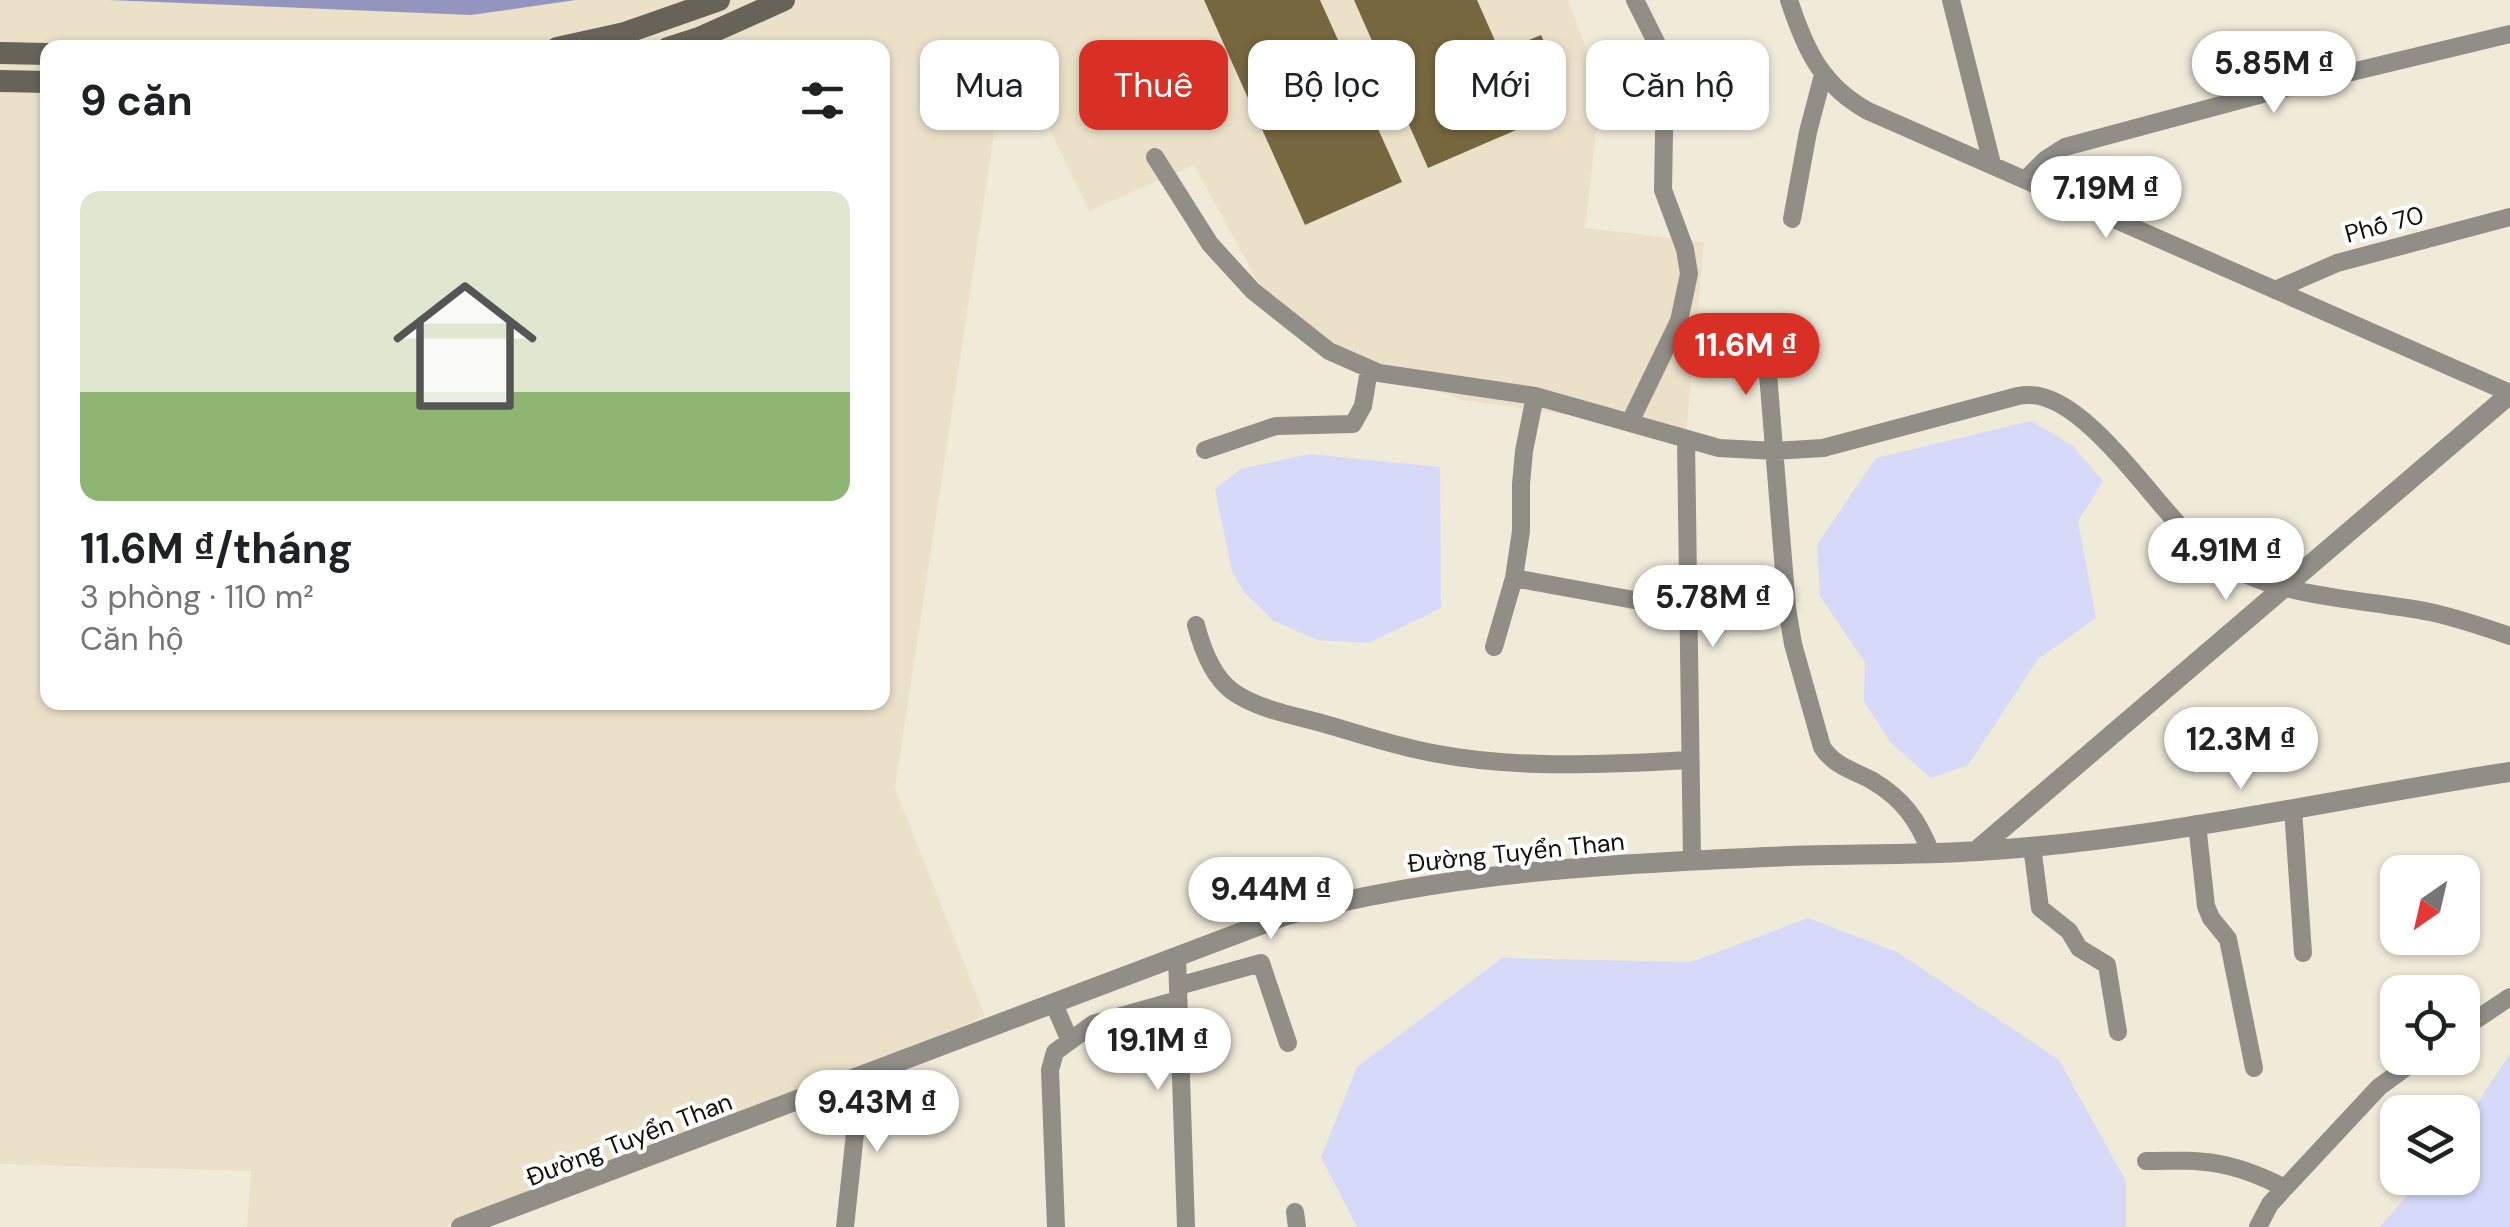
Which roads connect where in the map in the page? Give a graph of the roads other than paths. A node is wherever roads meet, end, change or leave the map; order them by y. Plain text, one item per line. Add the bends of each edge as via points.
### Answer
1 (718, 0) edge
2 (784, 0) edge
3 (1635, 0) edge
4 (1789, 0) edge
5 (1951, 0) edge
6 (2510, 34) edge
7 (593, 40) edge
8 (693, 40) edge
9 (0, 52) edge
10 (40, 54) edge
11 (1823, 75) junction
12 (0, 81) edge
13 (40, 82) edge
14 (1154, 156) dead end
15 (1992, 164) junction
16 (2026, 179) junction
17 (2510, 218) edge
18 (1792, 219) dead end
19 (2275, 290) junction
20 (1768, 344) dead end
21 (1370, 370) junction
22 (2510, 394) edge
23 (1535, 396) junction
24 (1630, 422) junction
25 (1686, 440) junction
26 (1205, 450) dead end
27 (1775, 451) junction
28 (1514, 578) junction
29 (2281, 590) junction
30 (1689, 610) junction
31 (1196, 625) dead end
32 (2510, 636) edge
33 (1494, 647) dead end
34 (1690, 760) junction
35 (2510, 772) edge
36 (2293, 809) junction
37 (2197, 824) junction
38 (2032, 846) junction
39 (1976, 851) junction
40 (1931, 852) junction
41 (1692, 861) junction
42 (2303, 953) dead end
43 (1177, 957) junction
44 (1178, 993) junction
45 (2510, 997) edge
46 (1054, 1004) junction
47 (2480, 1017) edge
48 (2118, 1032) dead end
49 (1069, 1040) junction
50 (1288, 1043) dead end
51 (2254, 1068) dead end
52 (2394, 1075) edge
53 (861, 1077) junction
54 (2146, 1162) dead end
55 (2285, 1188) junction
56 (461, 1227) edge
57 (845, 1227) edge
58 (1056, 1227) edge
59 (1186, 1227) edge
60 (2258, 1227) edge

1 - 7 main road
2 - 8 main road
3 - 24 street via 1665,77 1663,190 1689,274 1678,320
4 - 11 street
5 - 15 street
6 - 16 street via 2065,147
9 - 10 main road
11 - 15 street via 1868,111
11 - 18 street
12 - 13 main road
14 - 21 street via 1210,244 1253,290 1329,352
15 - 16 street
16 - 19 street
17 - 19 street, Phố 70 via 2337,262
19 - 22 street
20 - 27 street
21 - 23 street
21 - 26 street via 1353,424 1276,426
22 - 29 street
23 - 24 street
23 - 28 street
24 - 25 street
25 - 27 street
25 - 30 street
27 - 29 street via 1823,448 2018,396 2046,396 2077,414 2209,554
27 - 40 street via 1787,608 1822,747 1830,760 1912,812
28 - 30 street
28 - 33 street
29 - 32 street via 2429,612
29 - 39 street
30 - 34 street
31 - 34 street via 1210,663 1233,692 1397,744 1534,762
34 - 41 street
35 - 36 street, Đường Tuyển Than
36 - 37 street, Đường Tuyển Than
36 - 42 street
37 - 38 street, Đường Tuyển Than
37 - 51 street via 2206,906 2228,939
38 - 39 street, Đường Tuyển Than
38 - 48 street via 2040,908 2079,948 2107,965
39 - 40 street, Đường Tuyển Than
40 - 41 street, Đường Tuyển Than
41 - 43 street, Đường Tuyển Than via 1536,870 1408,887 1287,915
43 - 44 street
43 - 46 street, Đường Tuyển Than
44 - 49 street
44 - 50 street via 1261,963
44 - 59 street
45 - 47 street
46 - 49 street
46 - 53 street, Đường Tuyển Than
49 - 58 street via 1055,1052 1050,1070
52 - 55 street
53 - 56 street, Đường Tuyển Than
53 - 57 street
54 - 55 street via 2211,1160
55 - 60 street

